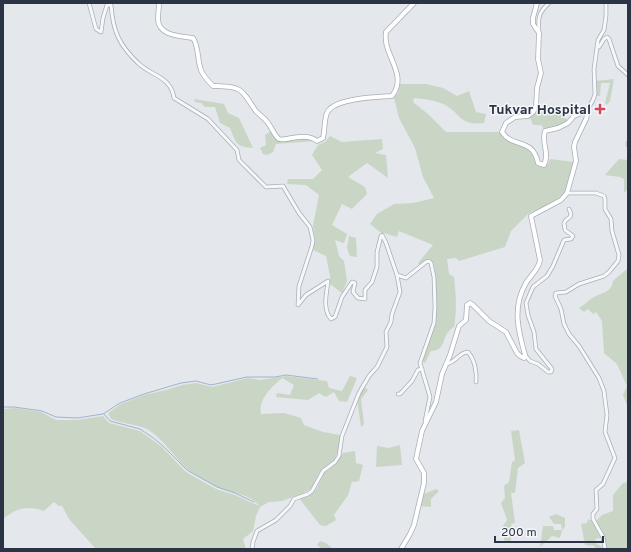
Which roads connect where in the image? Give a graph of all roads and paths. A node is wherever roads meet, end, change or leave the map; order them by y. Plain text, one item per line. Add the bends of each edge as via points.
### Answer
1 (89, 3) edge
2 (159, 3) edge
3 (414, 3) edge
4 (537, 3) edge
5 (549, 3) edge
6 (606, 3) edge
7 (539, 33) junction
8 (598, 48) junction
9 (628, 75) edge
10 (586, 112) junction
11 (567, 194) junction
12 (569, 208) dead end
13 (397, 275) junction
14 (525, 355) junction
15 (446, 364) junction
16 (422, 369) junction
17 (476, 382) dead end
18 (398, 394) dead end
19 (425, 425) junction
20 (252, 549) edge
21 (401, 549) edge
22 (605, 549) edge

1 - 13 street via 96,29 101,32 107,4 111,5 118,40 138,64 166,81 173,90 174,98 208,119 237,150 239,160 266,187 283,186 287,190 310,227 313,240 299,286 298,305 306,295 326,281 328,316 331,319 335,317 342,297 352,282 356,283 353,292 358,298 365,299 365,290 372,282 377,267 377,252 382,235
2 - 3 main road via 159,26 172,34 193,38 201,70 213,86 228,86 244,93 279,139 299,136 317,141 323,138 325,119 331,107 359,99 392,96 396,92 396,71 385,43 386,32
4 - 7 main road via 532,18
5 - 7 street via 539,15
6 - 8 street via 604,30 598,40
7 - 10 main road via 538,58 541,73 536,107 528,116 515,117 506,123 502,132 509,139 534,150 538,163 544,165 547,155 545,131 558,128 574,116
8 - 9 street via 607,37 618,66
8 - 10 street via 594,69 595,94
10 - 11 main road via 586,119 575,142 576,162
11 - 14 main road via 550,207 531,216 540,260 523,288 517,311 518,330
11 - 22 street via 596,193 604,196 605,209 611,219 619,255 618,261 604,276 579,284 566,292 556,293 555,296 567,329 599,378 604,391 606,432 616,458 603,484 596,490 597,509 593,519 603,537
12 - 14 street via 571,214 564,223 565,230 573,236 564,240 547,276 532,287 526,303 536,349 552,369 551,372 530,361
13 - 16 street via 406,278 426,262 431,263 434,277 434,323 421,358
13 - 20 street via 400,292 392,314 392,322 386,332 387,347 377,367 359,392 341,440 339,456 323,471 312,491 294,499 276,520 257,531
14 - 15 main road via 524,358 520,356 506,332 488,321 470,303 467,305 466,320 459,326
15 - 17 street via 468,352 477,375
15 - 19 main road via 436,402
16 - 18 street via 418,370 408,386
16 - 19 street via 430,397
19 - 21 main road via 416,459 424,473 424,483 414,525

